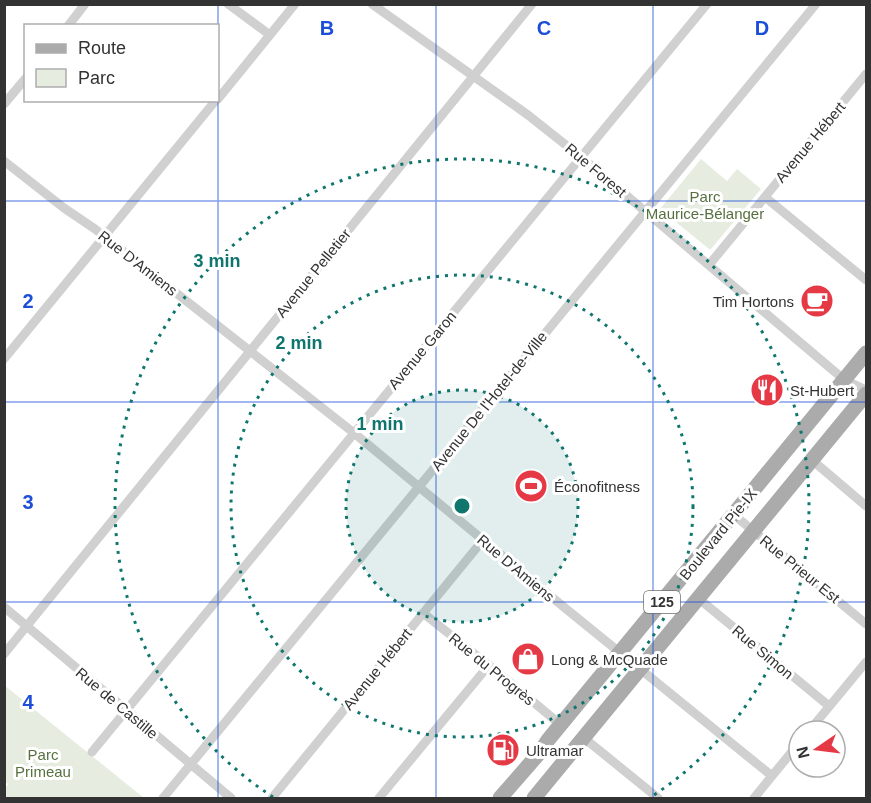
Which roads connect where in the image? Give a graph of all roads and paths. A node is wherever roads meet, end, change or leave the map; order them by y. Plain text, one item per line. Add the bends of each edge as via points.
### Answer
1 (86, 4) edge
2 (228, 4) edge
3 (295, 4) edge
4 (372, 4) edge
5 (532, 4) edge
6 (707, 4) edge
7 (816, 4) edge
8 (70, 24) edge
9 (270, 35) junction
10 (867, 74) edge
11 (473, 76) junction
12 (24, 80) edge
13 (219, 98) edge
14 (215, 102) edge
15 (4, 104) edge
16 (581, 157) junction
17 (4, 161) edge
18 (765, 197) junction
19 (646, 212) junction
20 (104, 237) junction
21 (709, 265) junction
22 (867, 280) edge
23 (250, 351) junction
24 (867, 353) edge
25 (4, 359) edge
26 (845, 380) junction
27 (867, 392) edge
28 (354, 433) junction
29 (812, 460) junction
30 (419, 487) junction
31 (867, 506) edge
32 (734, 515) junction
33 (753, 531) junction
34 (483, 540) junction
35 (698, 598) junction
36 (4, 607) edge
37 (423, 613) junction
38 (867, 624) edge
39 (27, 626) junction
40 (620, 653) junction
41 (4, 654) edge
42 (867, 662) edge
43 (489, 665) junction
44 (640, 668) junction
45 (829, 706) junction
46 (127, 711) junction
47 (819, 719) edge
48 (561, 725) junction
49 (584, 738) junction
50 (92, 752) dead end
51 (787, 758) edge
52 (191, 765) junction
53 (772, 776) junction
54 (163, 798) edge
55 (231, 798) edge
56 (272, 798) edge
57 (379, 798) edge
58 (500, 798) edge
59 (534, 798) edge
60 (658, 798) edge
61 (753, 798) edge

1 - 8 street
2 - 9 street
3 - 9 street
4 - 11 street, Rue Forest
5 - 11 street, Avenue Pelletier
6 - 16 street, Avenue Garon
7 - 19 street, Avenue De l'Hotel-de-Ville
9 - 13 street
10 - 18 street, Avenue Hébert
11 - 16 street, Rue Forest
11 - 23 street, Avenue Pelletier
12 - 15 street
14 - 20 street
16 - 19 street, Rue Forest
16 - 28 street, Avenue Garon
17 - 20 street, Rue D'Amiens
18 - 21 street, Avenue Hébert
18 - 22 street
19 - 21 street, Rue Forest
19 - 30 street, Avenue De l'Hotel-de-Ville
20 - 23 street, Rue D'Amiens
20 - 25 street
21 - 26 street, Rue Forest
23 - 28 street, Rue D'Amiens
23 - 39 street, Avenue Pelletier
24 - 26 main road, Boulevard Pie-IX / 125
26 - 27 street, Rue Forest
26 - 32 main road, Boulevard Pie-IX / 125
27 - 29 main road, Boulevard Pie-IX / 125
28 - 30 street, Rue D'Amiens
28 - 46 street, Avenue Garon
29 - 31 street
29 - 33 main road, Boulevard Pie-IX / 125
30 - 34 street, Rue D'Amiens
30 - 52 street, Avenue De l'Hotel-de-Ville
32 - 33 street, Rue Prieur Est
32 - 40 main road, Boulevard Pie-IX / 125
33 - 35 main road, Boulevard Pie-IX / 125
33 - 38 street, Rue Prieur Est
34 - 37 street, Avenue Hébert
34 - 40 street, Rue D'Amiens
35 - 44 main road, Boulevard Pie-IX / 125
35 - 45 street, Rue Simon
36 - 39 street, Rue de Castille
37 - 43 street, Rue du Progrès
37 - 56 street, Avenue Hébert
39 - 41 street, Avenue Pelletier
39 - 46 street, Rue de Castille
40 - 44 street, Rue D'Amiens
40 - 48 main road, Boulevard Pie-IX / 125
42 - 45 street
43 - 48 street, Rue du Progrès
43 - 57 street
44 - 49 main road, Boulevard Pie-IX / 125
44 - 53 street, Rue D'Amiens
45 - 47 street
46 - 50 street, Avenue Garon
46 - 52 street, Rue de Castille
48 - 58 main road, Boulevard Pie-IX / 125
49 - 59 main road, Boulevard Pie-IX / 125
49 - 60 street
51 - 53 street
52 - 54 street, Avenue De l'Hotel-de-Ville
52 - 55 street, Rue de Castille
53 - 61 street

